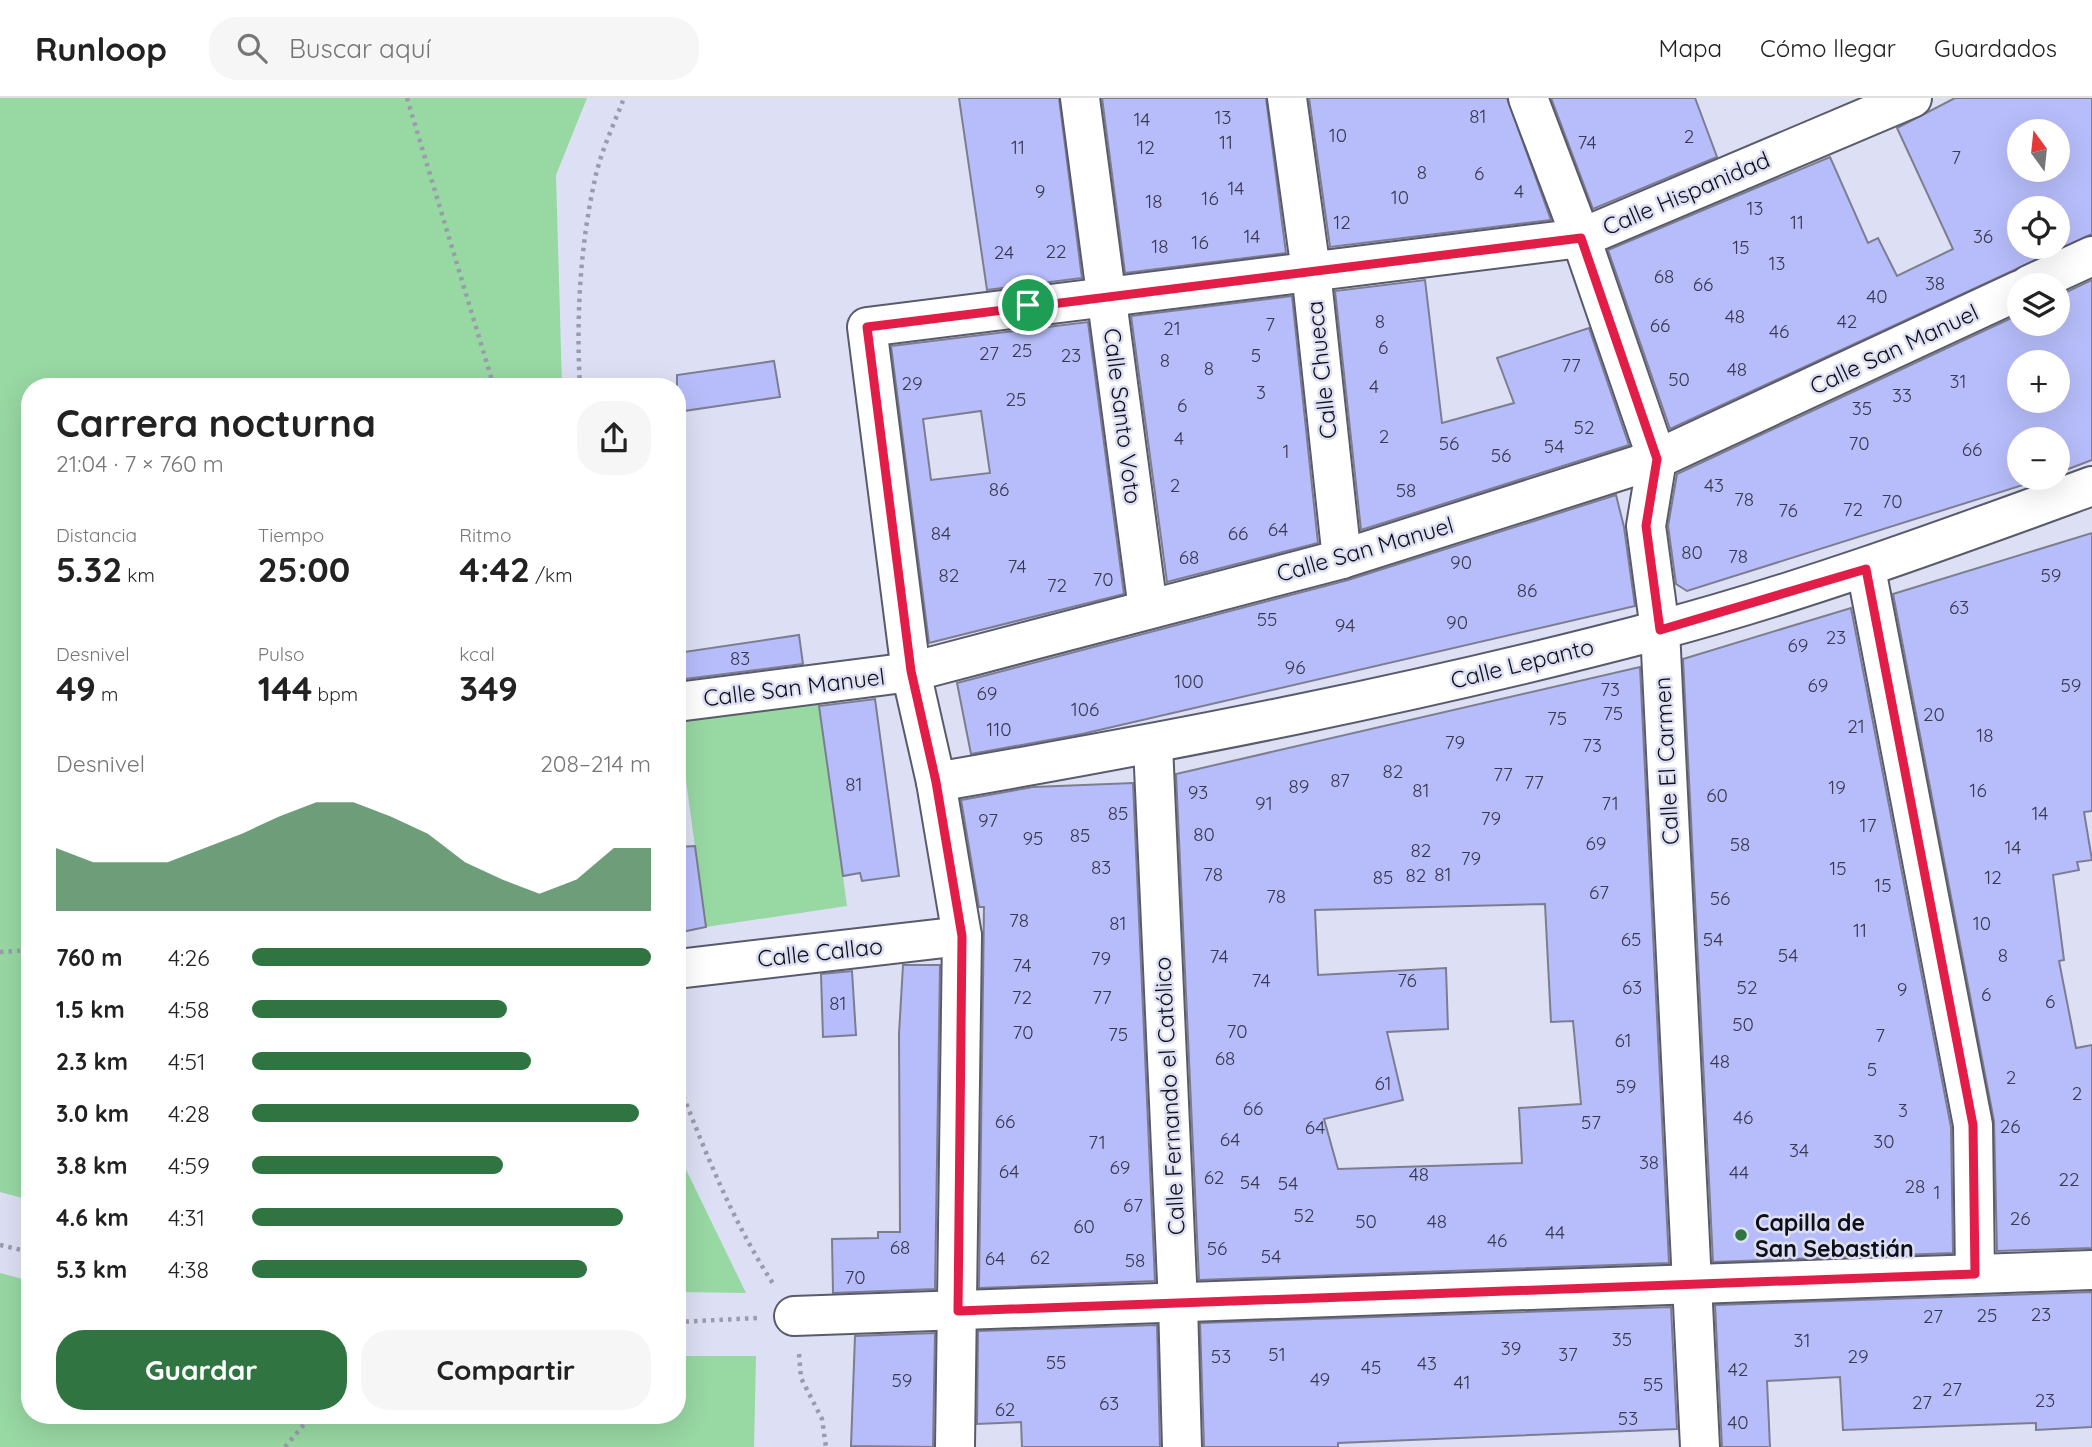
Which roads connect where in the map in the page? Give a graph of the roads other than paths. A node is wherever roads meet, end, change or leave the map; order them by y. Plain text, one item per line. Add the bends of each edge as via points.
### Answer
1 (1080, 98) edge
2 (1287, 98) edge
3 (1528, 98) edge
4 (1912, 98) edge
5 (1581, 238) junction
6 (2092, 256) edge
7 (1311, 271) junction
8 (2055, 273) edge
9 (1108, 295) junction
10 (2007, 296) edge
11 (1657, 459) junction
12 (2092, 486) edge
13 (1342, 559) junction
14 (1866, 569) junction
15 (1148, 608) junction
16 (1660, 630) junction
17 (911, 671) junction
18 (686, 701) edge
19 (1153, 745) junction
20 (936, 782) junction
21 (962, 936) junction
22 (686, 967) edge
23 (2092, 1270) edge
24 (1975, 1274) junction
25 (1693, 1284) junction
26 (1178, 1304) junction
27 (958, 1311) junction
28 (794, 1317) road end
29 (955, 1447) edge
30 (1182, 1447) edge
31 (1700, 1447) edge

1 - 9 street, Calle Santo Voto
2 - 7 street, Calle Chueca
3 - 5 street, Calle El Carmen
4 - 5 street, Calle Hispanidad
5 - 7 street, Calle Hispanidad
5 - 11 street, Calle El Carmen
6 - 8 street
7 - 9 street, Calle Hispanidad
7 - 13 street, Calle Chueca
9 - 15 street, Calle Santo Voto
9 - 17 street, Calle Hispanidad via 867,327
10 - 11 street, Calle San Manuel
11 - 13 street, Calle San Manuel
11 - 16 street, Calle El Carmen via 1646,526
12 - 14 street, Calle Lepanto
13 - 15 street, Calle San Manuel
14 - 16 street, Calle Lepanto
14 - 24 street via 1973,1125
15 - 17 street, Calle San Manuel
16 - 19 street, Calle Lepanto
16 - 25 street, Calle El Carmen
17 - 18 street, Calle San Manuel
17 - 20 street
19 - 20 street, Calle Lepanto
19 - 26 street, Calle Fernando el Católico
20 - 21 street
21 - 22 street, Calle Callao
21 - 27 street
23 - 24 street
24 - 25 street
25 - 26 street
25 - 31 street, Calle El Carmen
26 - 27 street
26 - 30 street, Calle Fernando el Católico
27 - 28 street
27 - 29 street

